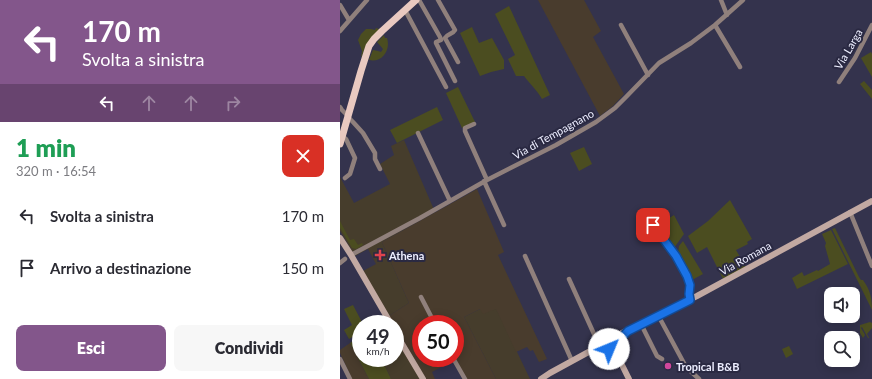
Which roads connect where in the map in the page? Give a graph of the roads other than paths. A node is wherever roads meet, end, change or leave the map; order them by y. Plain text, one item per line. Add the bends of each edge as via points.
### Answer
1 (366, 0) edge
2 (417, 0) edge
3 (438, 0) edge
4 (721, 0) edge
5 (743, 0) edge
6 (340, 5) edge
7 (405, 10) junction
8 (727, 15) junction
9 (349, 20) junction
10 (621, 25) dead end
11 (716, 25) junction
12 (872, 25) edge
13 (340, 31) edge
14 (458, 62) dead end
15 (740, 67) dead end
16 (648, 75) junction
17 (455, 81) dead end
18 (839, 82) dead end
19 (446, 87) dead end
20 (340, 107) edge
21 (348, 117) junction
22 (474, 124) dead end
23 (418, 133) dead end
24 (342, 136) junction
25 (340, 144) edge
26 (380, 169) dead end
27 (345, 178) dead end
28 (486, 180) junction
29 (450, 201) junction
30 (872, 201) edge
31 (850, 212) junction
32 (504, 225) dead end
33 (653, 225) dead end
34 (340, 238) edge
35 (352, 255) junction
36 (524, 256) dead end
37 (345, 259) dead end
38 (340, 263) edge
39 (872, 266) edge
40 (569, 279) dead end
41 (421, 297) dead end
42 (690, 300) junction
43 (385, 315) edge
44 (430, 315) edge
45 (658, 315) junction
46 (641, 324) junction
47 (613, 346) junction
48 (597, 347) junction
49 (404, 348) edge
50 (662, 359) dead end
51 (572, 360) junction
52 (341, 362) edge
53 (459, 367) edge
54 (350, 379) edge
55 (422, 379) edge
56 (465, 379) edge
57 (541, 379) edge
58 (629, 379) edge
59 (699, 379) edge

1 - 9 street
2 - 7 main road
2 - 17 street via 440,37 436,43
3 - 14 street via 455,30 445,38
4 - 8 street
5 - 8 street, Via di Tempagnano
6 - 9 street
7 - 19 street
7 - 21 main road via 374,39 367,51
8 - 11 street, Via di Tempagnano
9 - 13 street
10 - 16 street
11 - 15 street
11 - 16 street, Via di Tempagnano via 659,63
12 - 18 street, Via Larga
16 - 28 street, Via di Tempagnano via 596,122 556,146
20 - 21 street
21 - 24 main road
21 - 26 street via 363,133 375,153
22 - 28 street via 465,128 465,131
23 - 29 street
24 - 25 main road
24 - 27 street via 355,158 350,174
28 - 29 street, Via di Tempagnano
28 - 32 street
29 - 35 street, Via di Tempagnano
30 - 31 main road, Via Romana
31 - 39 street
31 - 42 main road, Via Romana
33 - 42 street via 687,276
34 - 35 main road
35 - 43 main road
36 - 51 street
37 - 38 street
40 - 48 street
41 - 44 street
42 - 45 main road, Via Romana
45 - 46 main road, Via Romana
45 - 59 street via 686,367
46 - 47 main road, Via Romana via 628,331
46 - 50 street via 657,356
47 - 48 main road
47 - 58 main road
48 - 51 main road
49 - 55 main road
51 - 57 main road
52 - 54 street
53 - 56 street

